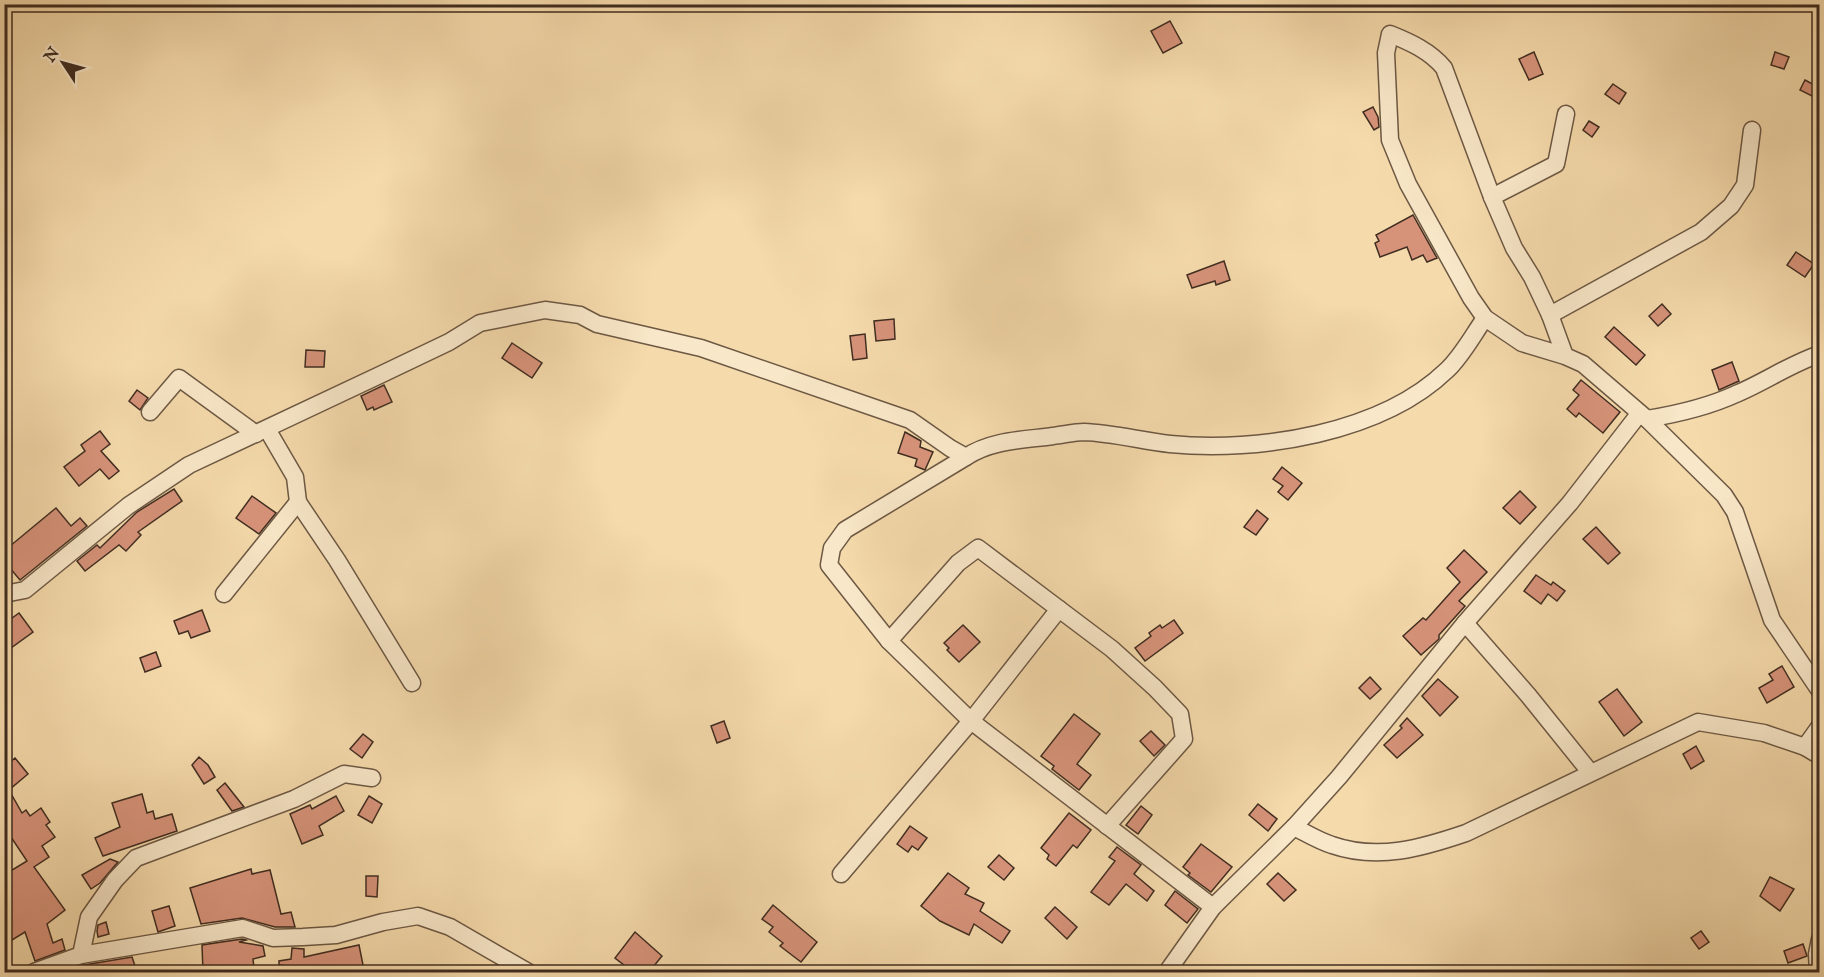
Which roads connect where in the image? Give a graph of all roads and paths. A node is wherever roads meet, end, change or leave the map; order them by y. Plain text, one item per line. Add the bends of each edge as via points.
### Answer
1 (1566, 114) dead end
2 (1752, 130) dead end
3 (1492, 197) junction
4 (1550, 315) junction
5 (1485, 318) junction
6 (1820, 354) edge
7 (1565, 356) junction
8 (150, 412) dead end
9 (1643, 416) junction
10 (262, 432) junction
11 (966, 457) junction
12 (298, 502) junction
13 (4, 594) edge
14 (224, 594) dead end
15 (1059, 609) junction
16 (1465, 623) junction
17 (889, 641) junction
18 (412, 683) dead end
19 (1820, 691) edge
20 (971, 721) junction
21 (1820, 726) edge
22 (1804, 747) junction
23 (1820, 756) edge
24 (1590, 772) junction
25 (372, 778) dead end
26 (1107, 825) junction
27 (1294, 826) junction
28 (841, 874) dead end
29 (1214, 908) junction
30 (1820, 939) edge
31 (81, 955) junction
32 (34, 972) edge
33 (528, 972) edge
34 (1167, 972) edge
35 (1818, 972) edge

1 - 3 street via 1556,164
2 - 4 street via 1745,185 1731,206 1701,232
3 - 4 street
3 - 5 street via 1444,68 1412,43 1390,34 1386,53 1390,140 1408,184
4 - 7 street
5 - 7 street via 1522,343
5 - 11 street via 1448,369 1413,395 1371,417 1321,434 1232,446 1172,444 1084,432 1011,441 979,448
6 - 9 street via 1736,394 1678,414
7 - 9 street via 1583,364
8 - 10 street via 179,378
9 - 16 street
9 - 19 street via 1730,503 1772,620
10 - 11 street via 449,342 480,323 545,310 580,315 597,324 701,348 910,420
10 - 12 street via 295,477
10 - 13 street via 189,465 128,506 25,590
11 - 17 street via 845,530 832,548 829,565
12 - 14 street
12 - 18 street
15 - 17 street via 978,548 958,563
15 - 20 street
15 - 26 street via 1112,649 1180,714 1184,740
16 - 24 street
16 - 27 street
17 - 20 street
20 - 26 street
20 - 28 street
21 - 22 street
22 - 23 street
22 - 24 street via 1764,733 1698,722
24 - 27 street via 1466,833 1425,847 1360,852 1331,845
25 - 31 street via 344,774 294,799 136,858 115,879 89,917
26 - 29 street
27 - 29 street
29 - 34 street
30 - 35 street
31 - 32 street
31 - 33 street via 243,927 273,938 336,935 418,916 450,927

